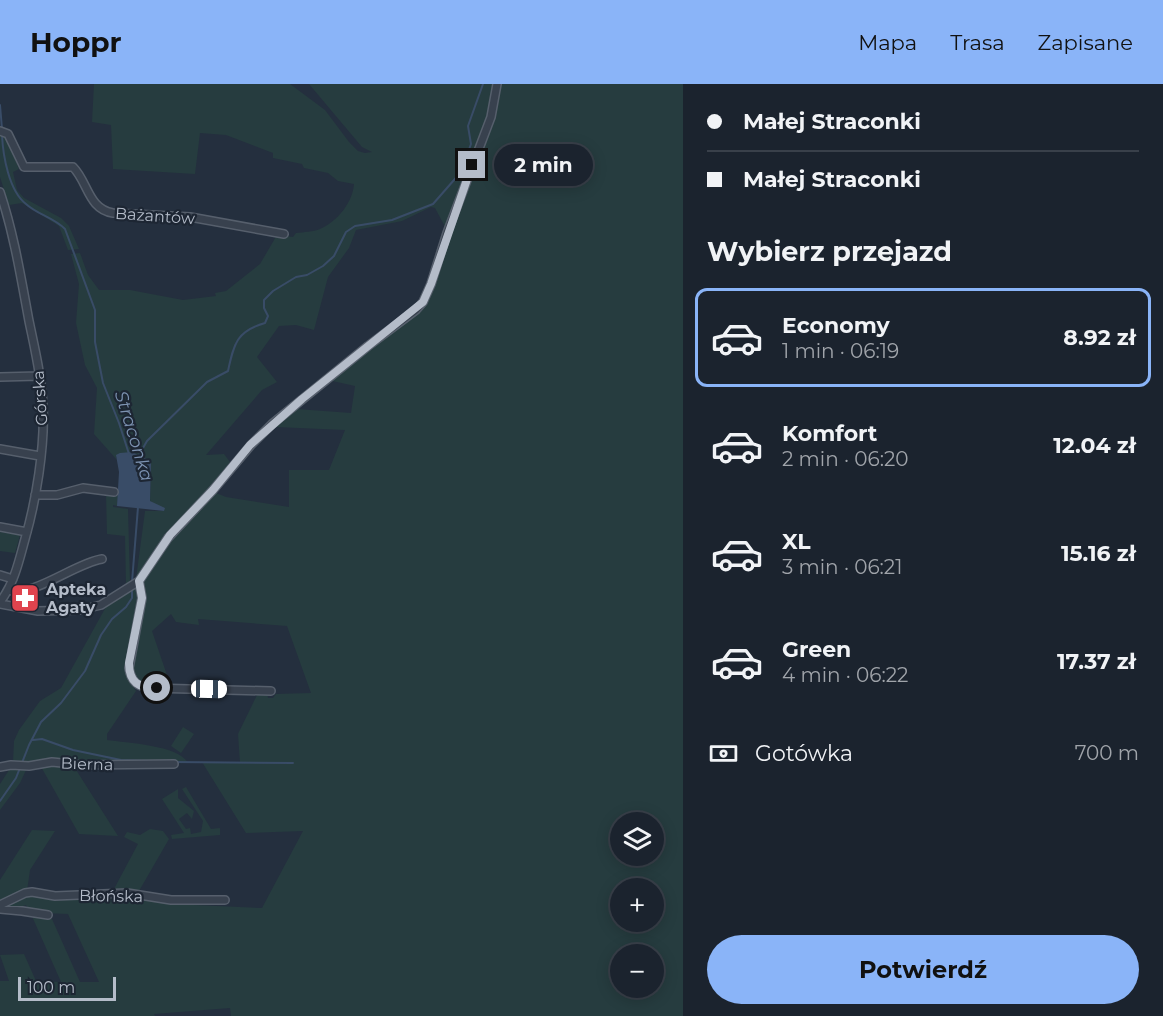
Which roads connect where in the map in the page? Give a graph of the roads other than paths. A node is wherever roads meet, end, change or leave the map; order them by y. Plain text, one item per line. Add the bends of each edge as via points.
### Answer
1 (497, 84) edge
2 (2, 131) edge
3 (0, 192) edge
4 (3, 214) edge
5 (284, 234) dead end
6 (39, 376) junction
7 (0, 377) edge
8 (0, 449) edge
9 (40, 456) junction
10 (114, 492) dead end
11 (35, 495) junction
12 (0, 527) edge
13 (27, 532) junction
14 (102, 559) dead end
15 (0, 575) edge
16 (13, 579) junction
17 (137, 582) junction
18 (8, 590) junction
19 (0, 603) edge
20 (271, 691) dead end
21 (174, 764) dead end
22 (0, 767) edge
23 (225, 900) dead end
24 (0, 907) edge
25 (48, 915) dead end

1 - 17 street via 490,117 423,302 264,432 170,535
2 - 5 street, Bażantów via 24,167 74,168 95,205 103,211 205,219
3 - 4 street, Górska
4 - 6 street, Górska
6 - 7 street
6 - 9 street, Górska via 43,408
8 - 9 street
9 - 11 street, Górska
10 - 11 street via 83,488 57,495
11 - 13 street, Górska
12 - 13 street
13 - 16 street, Górska
14 - 18 street via 21,591
15 - 16 street
16 - 18 street, Górska
17 - 19 street via 101,605 80,610 38,611
17 - 20 street via 142,598 129,668 136,685
18 - 19 street, Górska
21 - 22 street, Bierna via 52,762
23 - 24 street, Błońska via 165,899 127,893 55,896 32,892
24 - 25 street

